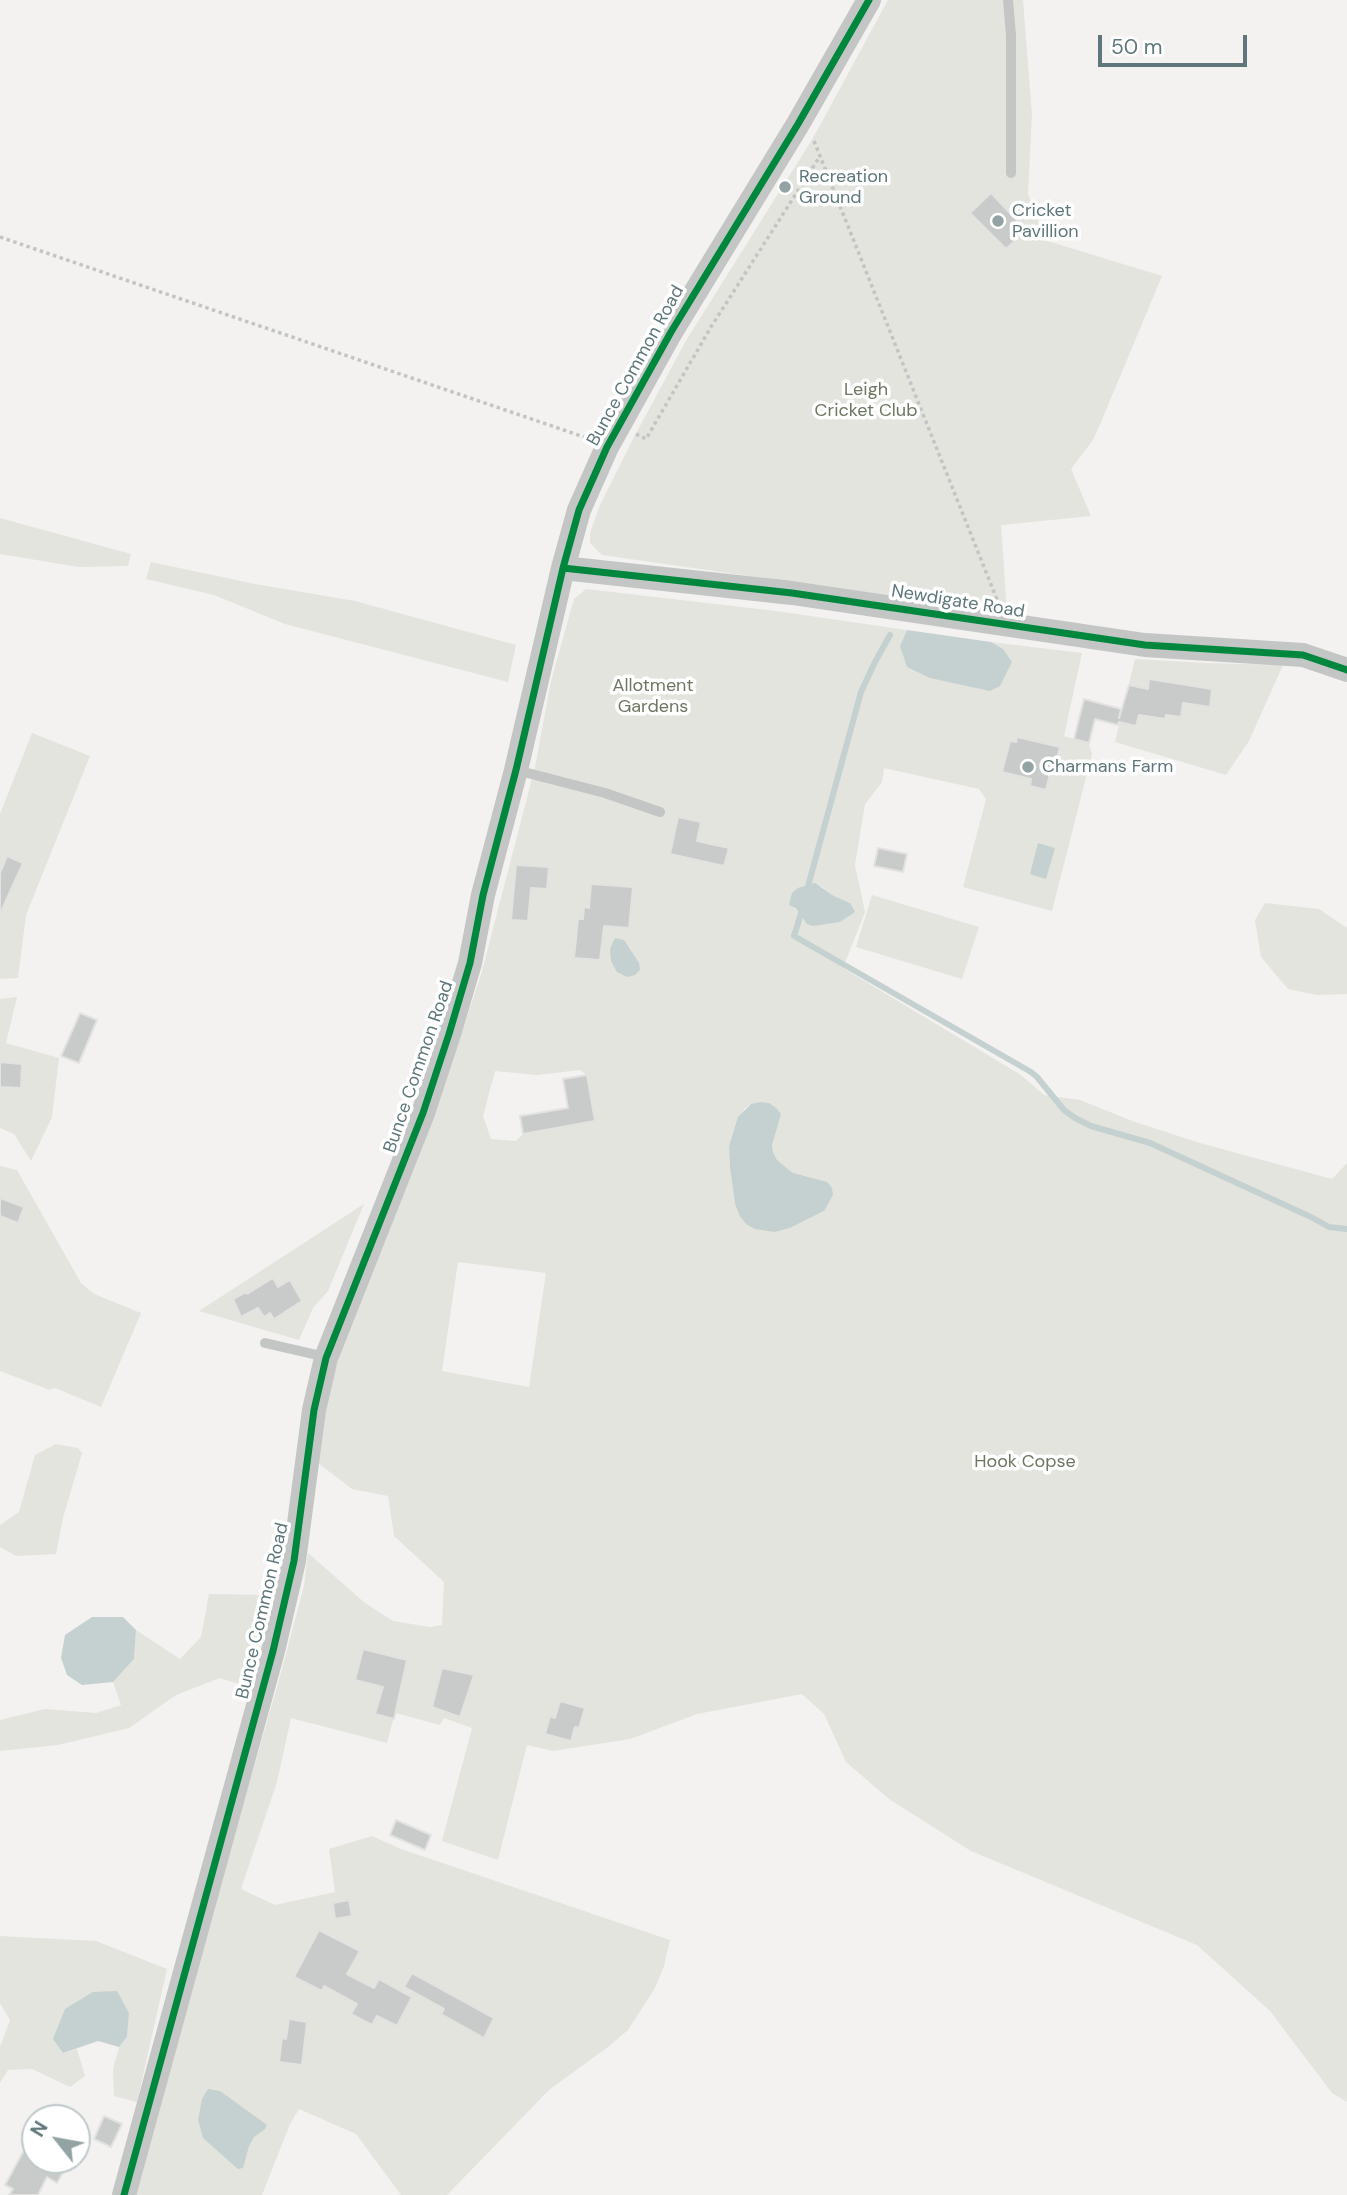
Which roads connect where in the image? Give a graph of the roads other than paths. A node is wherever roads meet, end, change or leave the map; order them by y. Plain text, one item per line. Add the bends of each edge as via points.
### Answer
1 (869, 0) edge
2 (1008, 0) edge
3 (1011, 173) dead end
4 (563, 568) junction
5 (1347, 670) edge
6 (516, 770) junction
7 (660, 812) dead end
8 (265, 1342) dead end
9 (326, 1358) junction
10 (124, 2195) edge

1 - 4 street, Bunce Common Road via 607,447 579,510
2 - 3 lane
4 - 5 street, Newdigate Road via 792,593 1145,645 1303,655
4 - 6 street, Bunce Common Road
6 - 7 lane
6 - 9 street, Bunce Common Road via 449,1034 423,1114
8 - 9 lane
9 - 10 street, Bunce Common Road via 314,1410 294,1560 276,1639

